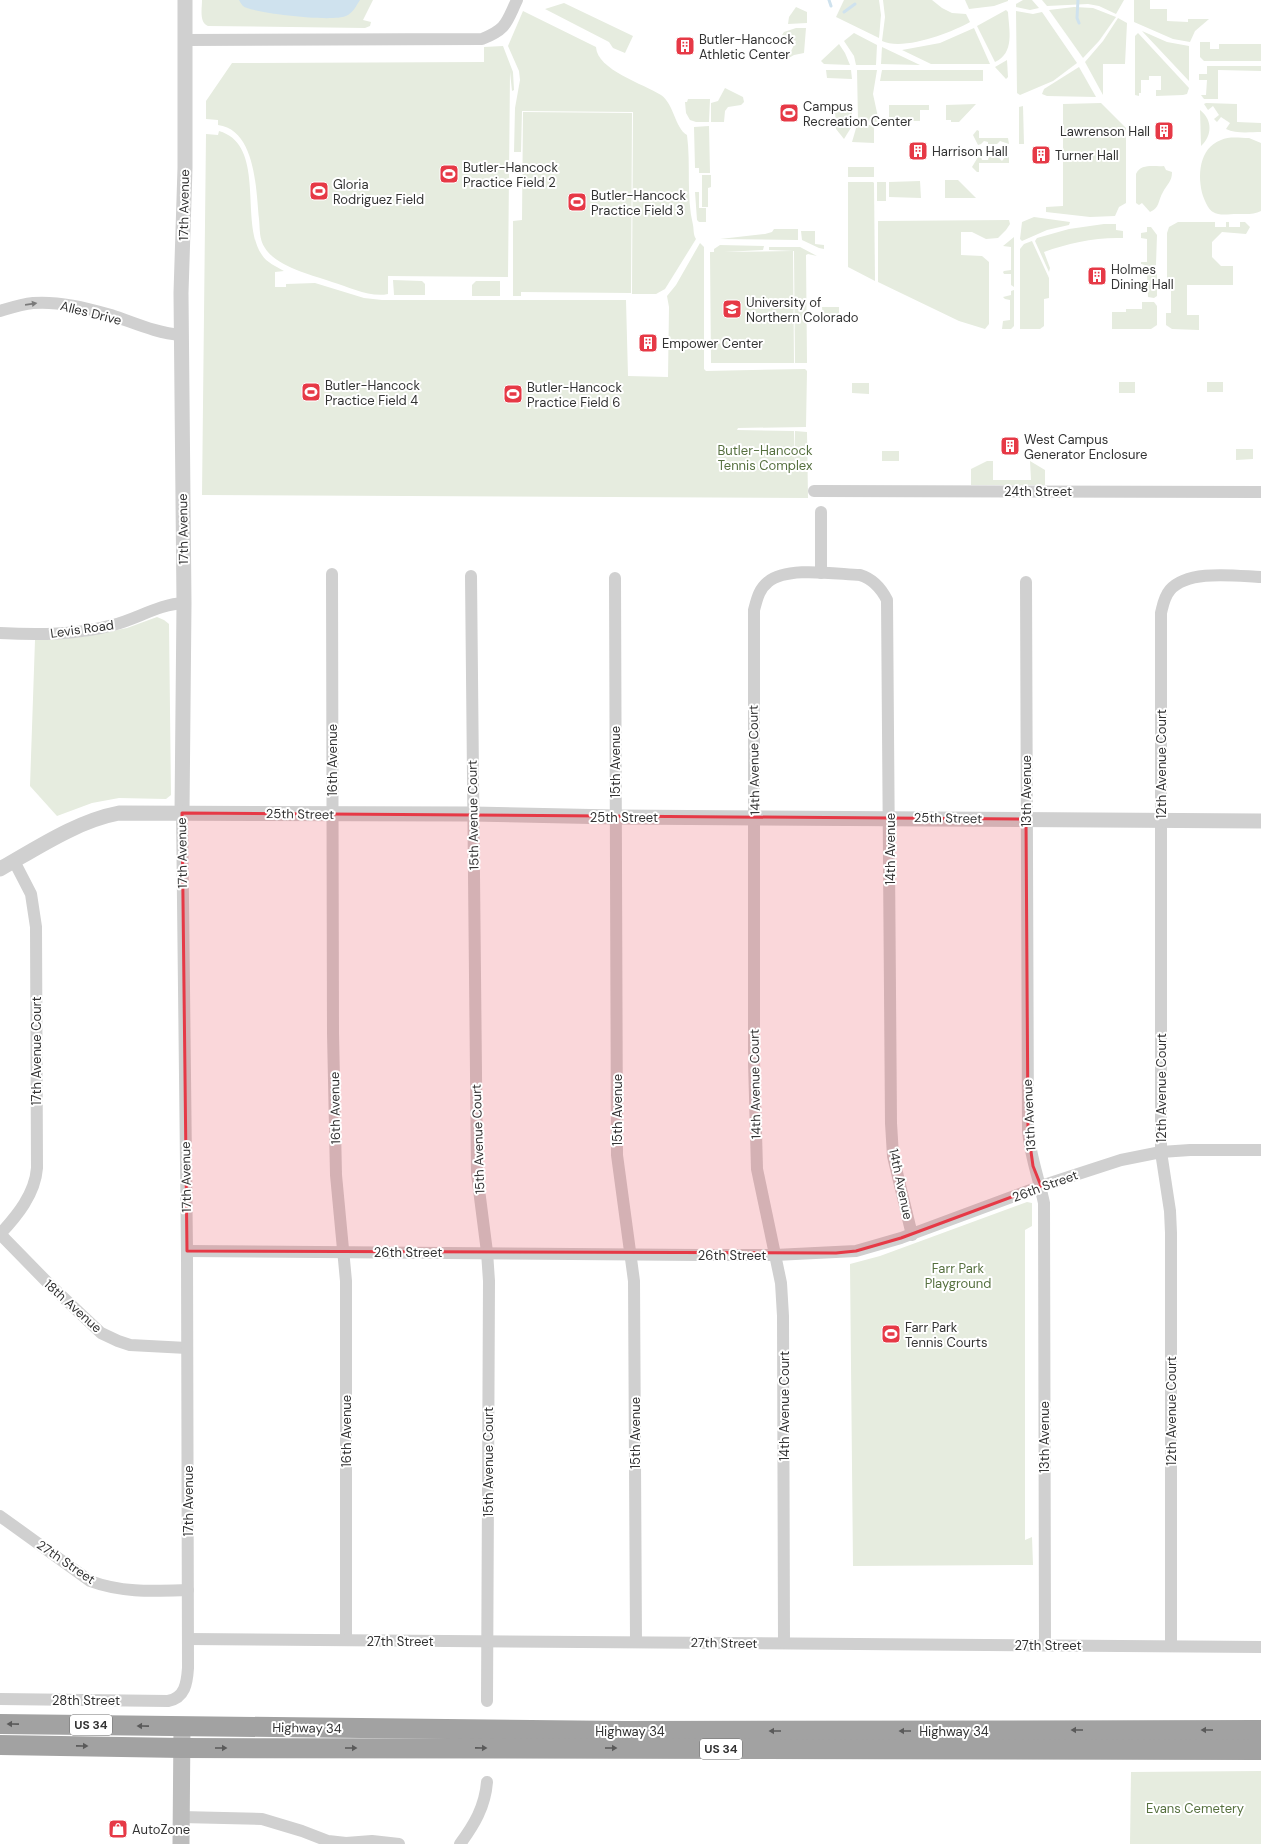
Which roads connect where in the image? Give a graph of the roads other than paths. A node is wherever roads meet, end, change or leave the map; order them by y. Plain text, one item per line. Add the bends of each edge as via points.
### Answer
1 (185, 0) edge
2 (517, 0) edge
3 (185, 40) junction
4 (0, 311) edge
5 (182, 334) junction
6 (814, 491) dead end
7 (1261, 492) edge
8 (821, 512) dead end
9 (332, 574) dead end
10 (821, 574) junction
11 (471, 576) dead end
12 (1261, 577) edge
13 (615, 578) dead end
14 (1026, 582) dead end
15 (184, 603) junction
16 (0, 632) edge
17 (182, 813) junction
18 (332, 814) junction
19 (473, 814) junction
20 (615, 817) junction
21 (755, 818) junction
22 (890, 818) junction
23 (1026, 819) junction
24 (1161, 820) junction
25 (1261, 821) edge
26 (14, 861) junction
27 (0, 869) edge
28 (1261, 1150) edge
29 (1161, 1152) junction
30 (1041, 1186) junction
31 (0, 1234) edge
32 (912, 1235) junction
33 (187, 1251) junction
34 (344, 1252) junction
35 (487, 1252) junction
36 (631, 1254) junction
37 (775, 1255) junction
38 (187, 1348) junction
39 (0, 1516) edge
40 (188, 1590) junction
41 (188, 1639) junction
42 (346, 1640) junction
43 (488, 1642) junction
44 (636, 1642) junction
45 (784, 1643) junction
46 (1045, 1645) junction
47 (1171, 1646) junction
48 (1261, 1646) edge
49 (0, 1699) edge
50 (173, 1700) joint
51 (488, 1701) dead end
52 (0, 1724) edge
53 (182, 1726) junction
54 (1261, 1730) edge
55 (0, 1745) edge
56 (182, 1748) junction
57 (1261, 1750) edge
58 (487, 1782) dead end
59 (181, 1817) junction
60 (328, 1842) edge
61 (181, 1844) edge
62 (399, 1844) edge
63 (460, 1844) edge

1 - 3 street, 17th Avenue
2 - 3 street via 498,33 482,40
3 - 5 street, 17th Avenue
4 -> 5 street, Alles Drive via 32,303 76,306 162,332
5 - 15 street, 17th Avenue
6 - 7 street, 24th Street
8 - 10 street
9 - 18 street, 16th Avenue
10 - 21 street, 14th Avenue Court via 784,574 766,583 757,597 754,617
10 - 22 street, 14th Avenue via 860,575 868,578 878,586 887,600
11 - 19 street, 15th Avenue Court
12 - 24 street, 12th Avenue Court via 1196,577 1185,580 1170,590 1164,602 1161,613
13 - 20 street, 15th Avenue
14 - 23 street, 13th Avenue
15 - 16 street, Levis Road via 171,603 142,616 98,629 55,634
15 - 17 street, 17th Avenue
17 - 18 street, 25th Street
17 - 26 street, 25th Street via 107,815 74,828
17 - 33 street, 17th Avenue
18 - 19 street, 25th Street
18 - 34 street, 16th Avenue via 336,1175
19 - 20 street, 25th Street
19 - 35 street, 15th Avenue Court via 477,1174
20 - 21 street, 25th Street
20 - 36 street, 15th Avenue via 617,1155
21 - 22 street, 25th Street
21 - 37 street, 14th Avenue Court via 754,1061 757,1169
22 - 23 street, 25th Street
22 - 32 street, 14th Avenue via 891,1123 893,1156
23 - 24 street, 25th Street
23 - 30 street, 13th Avenue via 1028,1130 1033,1166
24 - 25 street, 25th Street
24 - 29 street, 12th Avenue Court
26 - 27 street, 25th Street
26 - 31 street, 17th Avenue Court via 31,894 36,926 37,1168 24,1206
28 - 29 street, 26th Street
29 - 30 street, 26th Street via 1101,1166
29 - 47 street, 12th Avenue Court via 1171,1232
30 - 32 street, 26th Street
30 - 46 street, 13th Avenue via 1044,1203
31 - 38 street, 18th Avenue via 48,1284 101,1333 130,1344
32 - 37 street, 26th Street via 856,1252
33 - 34 street, 26th Street
33 - 38 street, 17th Avenue
34 - 35 street, 26th Street
34 - 42 street, 16th Avenue
35 - 36 street, 26th Street
35 - 43 street, 15th Avenue Court
36 - 37 street, 26th Street
36 - 44 street, 15th Avenue via 634,1281
37 - 45 street, 14th Avenue Court via 781,1283 783,1316
38 - 40 street, 17th Avenue
39 - 40 street, 27th Street via 90,1581 123,1590
40 - 41 street, 17th Avenue
41 - 42 street, 27th Street
41 - 50 street, 17th Avenue via 186,1684 184,1691
42 - 43 street, 27th Street
43 - 44 street, 27th Street
43 - 51 street, 15th Avenue Court
44 - 45 street, 27th Street
45 - 46 street, 27th Street
46 - 47 street, 27th Street
47 - 48 street, 27th Street
49 - 50 street, 28th Street
53 -> 52 highway, Highway 34 / US 34
54 -> 53 highway, Highway 34 / US 34 via 624,1731
53 - 56 main road
55 -> 56 highway, Highway 34 / US 34
56 -> 57 highway, Highway 34 / US 34
56 - 59 main road
58 - 63 street via 481,1810
59 - 60 street via 262,1819
59 - 61 main road
60 - 62 street via 372,1841

